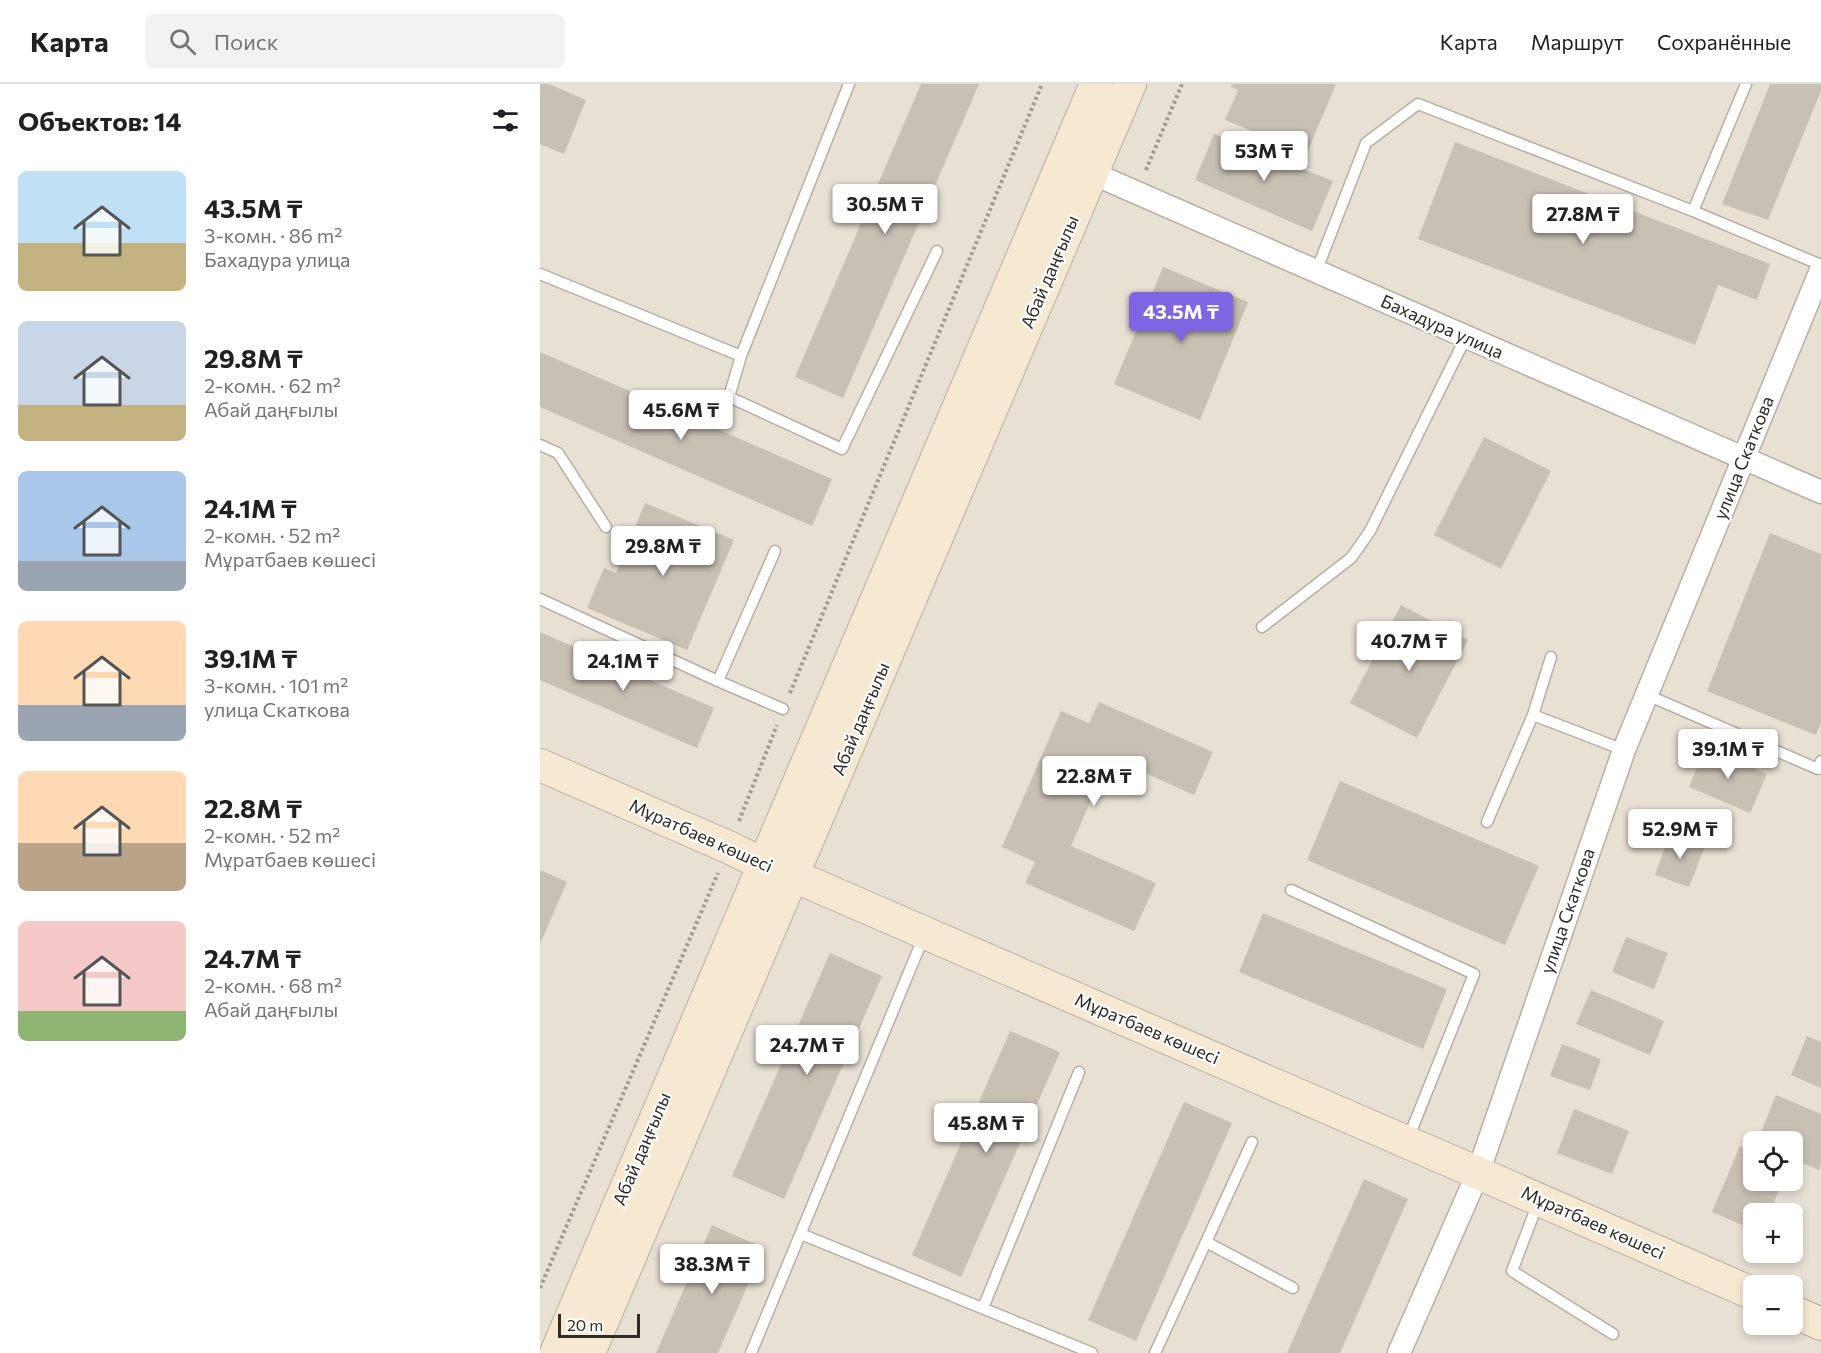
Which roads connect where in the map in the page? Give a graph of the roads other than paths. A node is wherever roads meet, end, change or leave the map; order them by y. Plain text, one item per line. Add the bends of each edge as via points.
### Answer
1 (849, 84) edge
2 (1096, 84) edge
3 (1130, 84) edge
4 (1746, 84) edge
5 (1063, 161) junction
6 (1092, 173) junction
7 (1693, 211) junction
8 (937, 251) dead end
9 (1821, 265) edge
10 (1821, 270) edge
11 (1316, 272) junction
12 (540, 274) edge
13 (1466, 337) junction
14 (741, 356) junction
15 (540, 445) edge
16 (1743, 459) junction
17 (1821, 492) edge
18 (606, 527) dead end
19 (776, 551) dead end
20 (540, 599) edge
21 (1262, 627) dead end
22 (1551, 657) dead end
23 (718, 681) junction
24 (1647, 696) junction
25 (783, 709) road end
26 (1533, 715) junction
27 (1624, 750) junction
28 (1821, 761) edge
29 (540, 765) edge
30 (1487, 822) dead end
31 (763, 864) junction
32 (793, 876) junction
33 (1291, 890) dead end
34 (926, 933) junction
35 (1080, 1072) dead end
36 (1252, 1142) dead end
37 (1407, 1142) junction
38 (1478, 1173) junction
39 (1539, 1200) junction
40 (801, 1233) junction
41 (1206, 1242) junction
42 (1293, 1288) dead end
43 (1743, 1289) edge
44 (983, 1308) junction
45 (1803, 1316) edge
46 (1821, 1324) edge
47 (1613, 1334) dead end
48 (556, 1353) edge
49 (590, 1353) edge
50 (751, 1353) edge
51 (1092, 1353) edge
52 (1155, 1353) edge
53 (1399, 1353) edge

1 - 14 lane
2 - 5 main road, Абай даңғылы
3 - 6 main road, Абай даңғылы
4 - 7 lane
5 - 6 street, Бахадура улица
5 - 31 main road, Абай даңғылы
6 - 11 street, Бахадура улица
6 - 32 main road, Абай даңғылы
7 - 9 lane
7 - 11 lane via 1418,104 1366,143
8 - 14 lane via 842,449 729,397
10 - 16 street, улица Скаткова
11 - 13 street, Бахадура улица
12 - 14 lane
13 - 16 street, Бахадура улица
13 - 21 lane via 1370,531 1351,558
15 - 18 lane via 558,453
16 - 17 street, Бахадура улица
16 - 24 street, улица Скаткова
19 - 23 lane
20 - 23 lane
22 - 26 lane
23 - 25 lane
24 - 27 street, улица Скаткова
24 - 28 lane via 1818,769
26 - 27 lane
26 - 30 lane
27 - 38 street, улица Скаткова
29 - 31 main road, Мұратбаев көшесі
31 - 32 main road, Мұратбаев көшесі
31 - 48 main road, Абай даңғылы
32 - 34 main road, Мұратбаев көшесі
32 - 49 main road, Абай даңғылы
33 - 37 lane via 1474,974
34 - 37 main road, Мұратбаев көшесі
34 - 40 lane
35 - 44 lane
36 - 41 lane
37 - 38 main road, Мұратбаев көшесі
38 - 39 main road, Мұратбаев көшесі
38 - 53 street, улица Скаткова
39 - 43 main road, Мұратбаев көшесі
39 - 47 lane via 1512,1271
40 - 44 lane
40 - 50 lane
41 - 42 lane
41 - 52 lane
44 - 51 lane
45 - 46 main road

